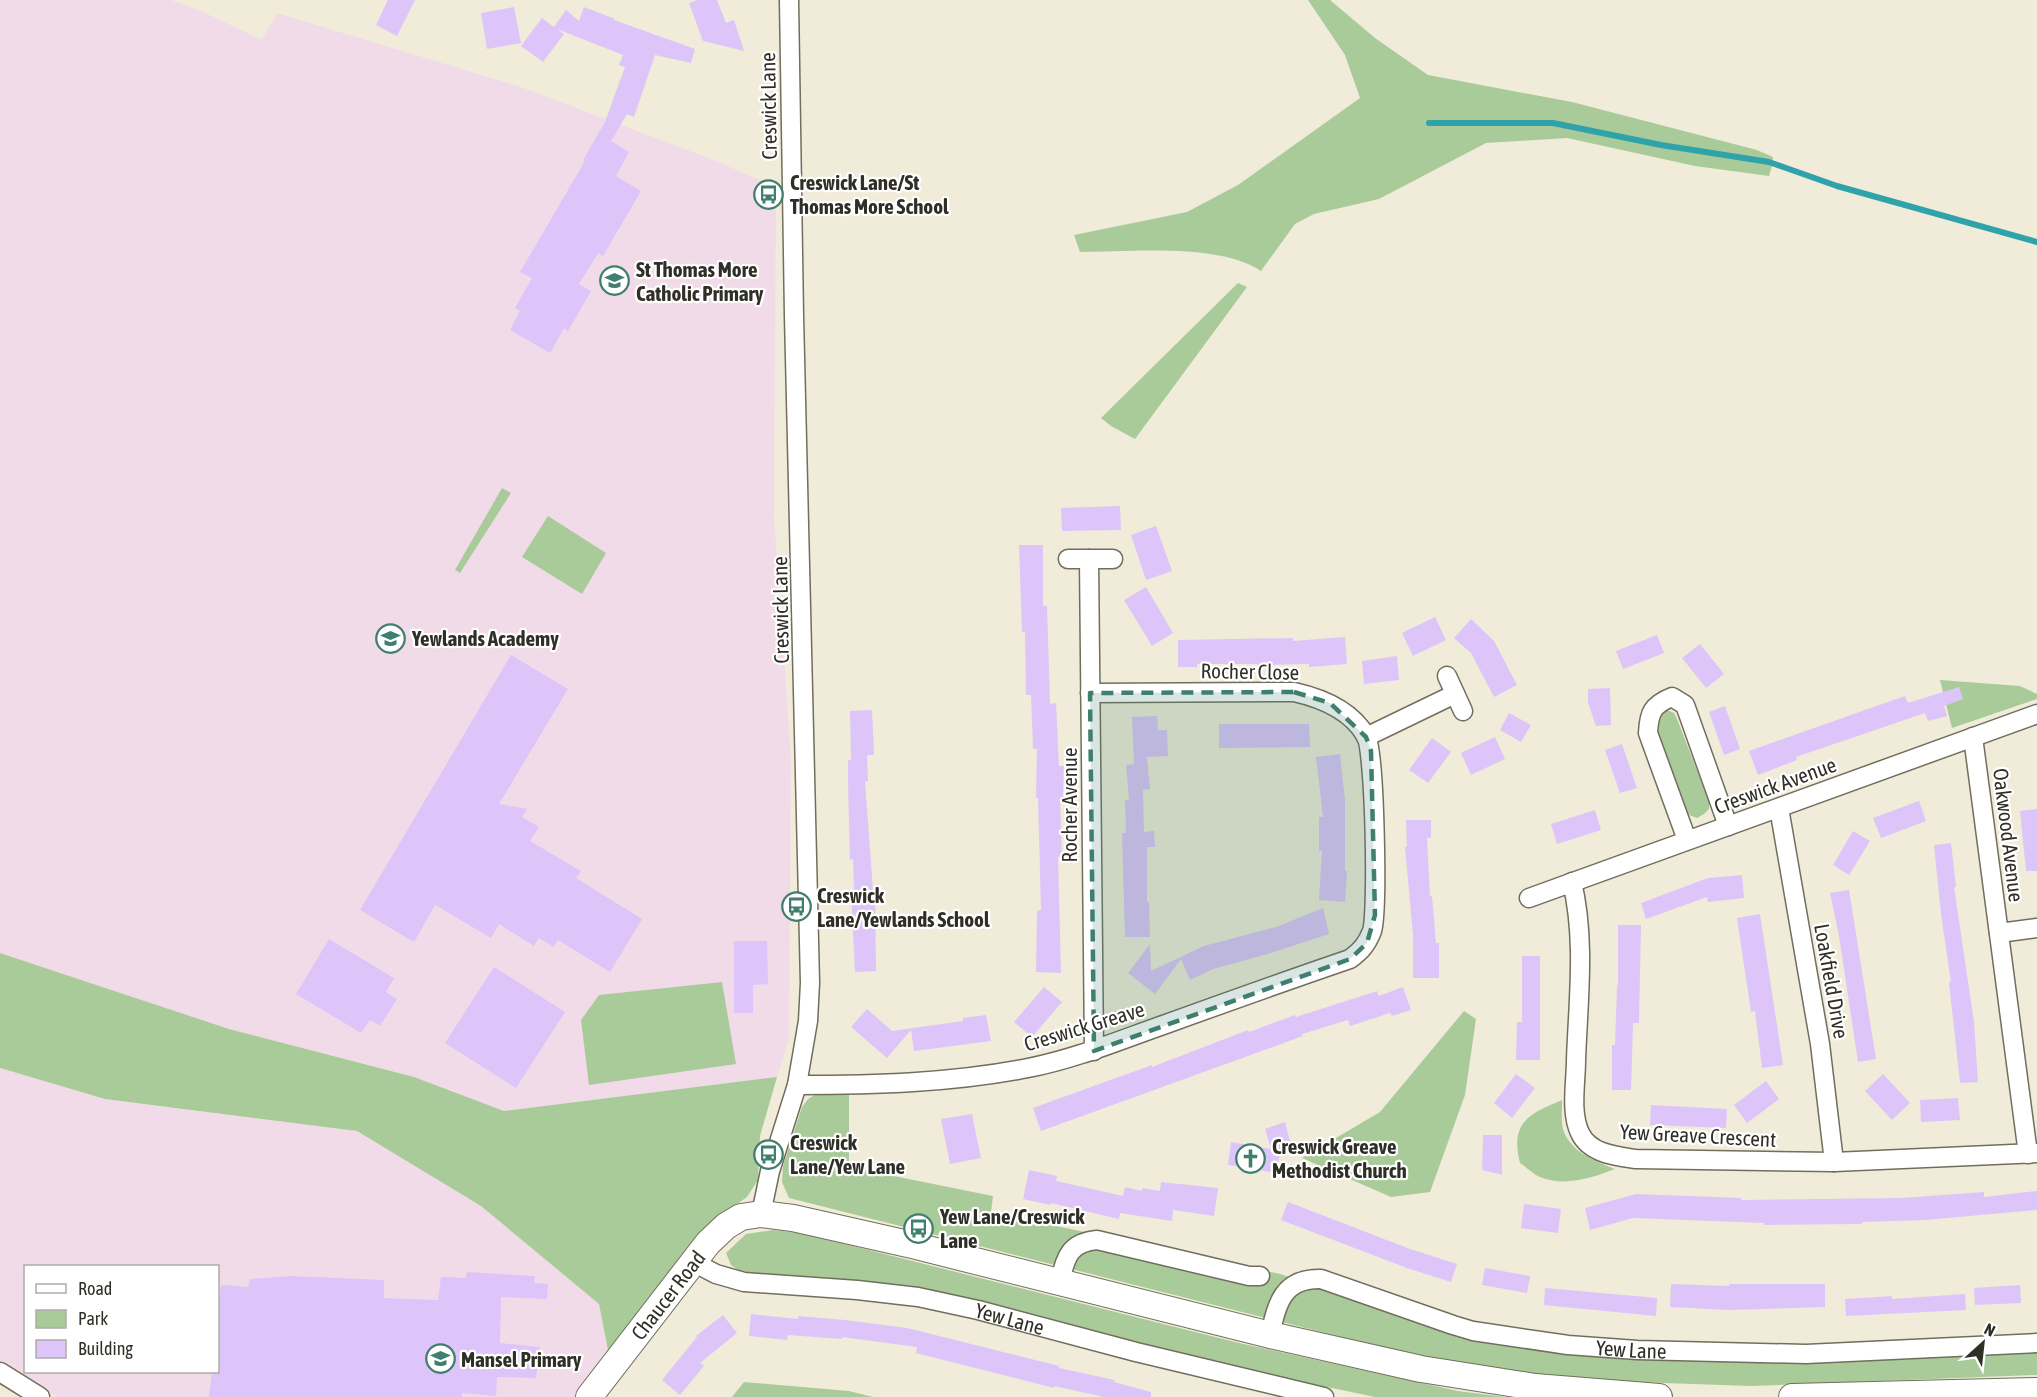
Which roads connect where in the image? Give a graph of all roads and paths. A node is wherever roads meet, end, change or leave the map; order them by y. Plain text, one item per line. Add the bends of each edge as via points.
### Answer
1 (789, 0) edge
2 (1068, 559) dead end
3 (1089, 559) junction
4 (1113, 559) dead end
5 (1447, 676) dead end
6 (1090, 693) junction
7 (1455, 694) junction
8 (1462, 711) dead end
9 (2037, 714) edge
10 (1366, 737) junction
11 (1973, 737) junction
12 (1779, 808) junction
13 (1728, 826) junction
14 (1687, 840) junction
15 (1572, 882) junction
16 (1529, 898) dead end
17 (2037, 928) edge
18 (1999, 933) junction
19 (1094, 1051) junction
20 (797, 1085) junction
21 (2032, 1153) edge
22 (1834, 1162) junction
23 (761, 1214) junction
24 (693, 1262) junction
25 (1260, 1276) dead end
26 (1059, 1284) junction
27 (1270, 1335) junction
28 (2037, 1343) edge
29 (0, 1372) edge
30 (2037, 1391) edge
31 (40, 1397) edge
32 (589, 1397) edge
33 (1324, 1397) edge
34 (1659, 1397) edge
35 (1792, 1397) edge

1 - 20 street, Creswick Lane via 810,983
2 - 3 street
3 - 4 street
3 - 6 street, Rocher Avenue
5 - 7 street
6 - 10 street, Rocher Close via 1313,696 1352,720
6 - 19 street, Rocher Avenue
7 - 8 street
7 - 10 street
9 - 11 street, Creswick Avenue
10 - 19 street, Creswick Greave via 1372,768 1375,915 1361,952
11 - 12 street, Creswick Avenue
11 - 18 street, Oakwood Avenue
12 - 13 street, Creswick Avenue
12 - 22 street, Loakfield Drive via 1820,1044
13 - 14 street, Creswick Avenue
13 - 14 street via 1685,705 1672,697 1659,702 1649,716 1647,733
14 - 15 street, Creswick Avenue
15 - 16 street, Creswick Avenue
15 - 22 street, Yew Greave Crescent via 1580,924 1575,1104 1580,1134 1588,1144 1598,1151 1636,1158
17 - 18 street
18 - 21 street, Oakwood Avenue
19 - 20 street, Creswick Greave via 1029,1068 968,1077 896,1084
20 - 23 street, Creswick Lane
21 - 22 street, Yew Greave Crescent
23 - 24 main road, Chaucer Road via 741,1217 726,1226
23 - 26 main road via 877,1237
24 - 32 main road, Chaucer Road
24 - 33 street, Yew Lane via 744,1282 918,1297
25 - 26 street via 1096,1240 1074,1246
26 - 27 main road
27 - 28 street, Yew Lane via 1274,1316 1289,1287 1299,1281 1321,1279 1463,1328 1568,1345 1806,1354
27 - 34 main road via 1463,1377
29 - 31 street
30 - 35 main road

